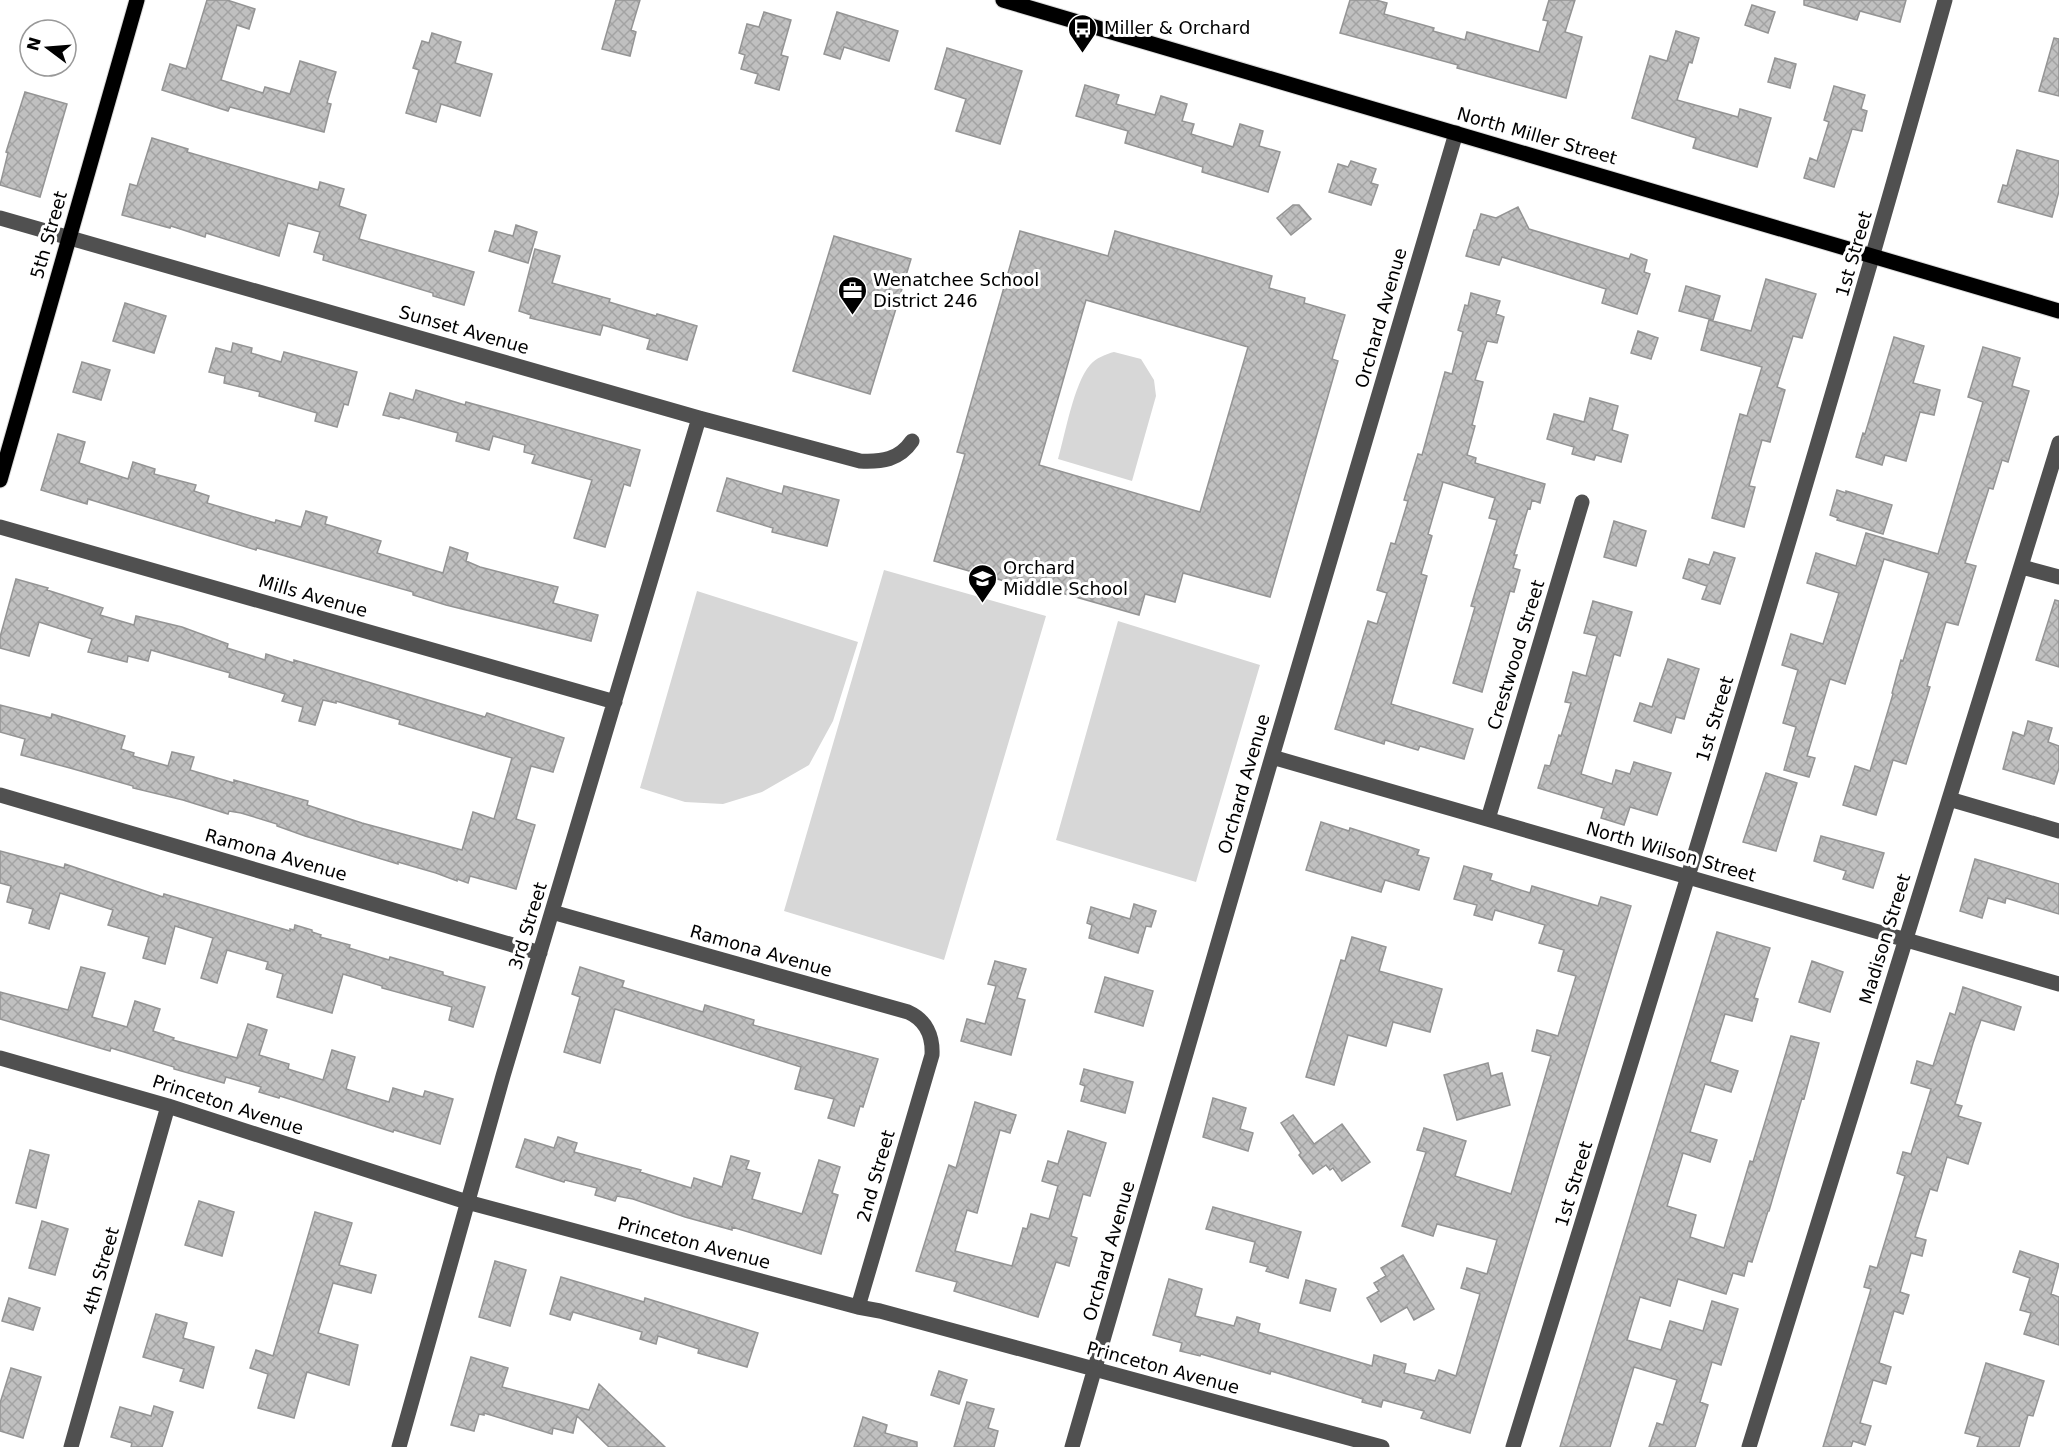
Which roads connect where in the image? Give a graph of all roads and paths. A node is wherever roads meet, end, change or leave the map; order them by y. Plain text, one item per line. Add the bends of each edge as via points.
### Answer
1 (137, 0) edge
2 (1004, 0) edge
3 (1945, 0) edge
4 (1456, 133) junction
5 (0, 218) edge
6 (69, 237) junction
7 (1874, 257) junction
8 (2059, 311) edge
9 (699, 418) junction
10 (912, 441) dead end
11 (2059, 443) edge
12 (0, 480) edge
13 (1582, 502) dead end
14 (0, 527) edge
15 (2022, 567) junction
16 (2059, 577) edge
17 (615, 702) junction
18 (1272, 757) junction
19 (0, 795) edge
20 (1949, 799) junction
21 (1488, 819) junction
22 (2059, 831) edge
23 (1688, 878) junction
24 (552, 912) junction
25 (1905, 941) junction
26 (540, 953) junction
27 (2059, 984) edge
28 (932, 1055) joint
29 (0, 1058) edge
30 (168, 1106) junction
31 (467, 1202) junction
32 (858, 1307) junction
33 (1095, 1370) junction
34 (71, 1447) edge
35 (399, 1447) edge
36 (1072, 1447) edge
37 (1382, 1447) edge
38 (1513, 1447) edge
39 (1749, 1447) edge

1 - 6 main road, 5th Street
2 - 4 main road, North Miller Street
3 - 7 street, 1st Street
4 - 7 main road, North Miller Street
4 - 18 street, Orchard Avenue
5 - 6 street, Sunset Avenue
6 - 9 street, Sunset Avenue
6 - 12 main road, 5th Street
7 - 8 main road, North Miller Street
7 - 23 street, 1st Street
9 - 10 street, Sunset Avenue via 860,461 890,460
9 - 17 street, 3rd Street
11 - 15 street, Madison Street
13 - 21 street, Crestwood Street
14 - 17 street, Mills Avenue
15 - 16 street
15 - 20 street, Madison Street
17 - 24 street, 3rd Street
18 - 21 street, North Wilson Street
18 - 33 street, Orchard Avenue
19 - 26 street, Ramona Avenue
20 - 22 street
20 - 25 street, Madison Street
21 - 23 street, North Wilson Street
23 - 25 street, North Wilson Street
23 - 38 street, 1st Street
24 - 26 street, 3rd Street
24 - 28 street, Ramona Avenue via 908,1012 924,1023 933,1042
25 - 27 street, North Wilson Street
25 - 39 street, Madison Street
26 - 31 street, 3rd Street
28 - 32 street, 2nd Street
29 - 30 street, Princeton Avenue
30 - 31 street, Princeton Avenue
30 - 34 street, 4th Street
31 - 32 street, Princeton Avenue
31 - 35 street, 3rd Street
32 - 33 street, Princeton Avenue
33 - 36 street, Orchard Avenue
33 - 37 street, Princeton Avenue

